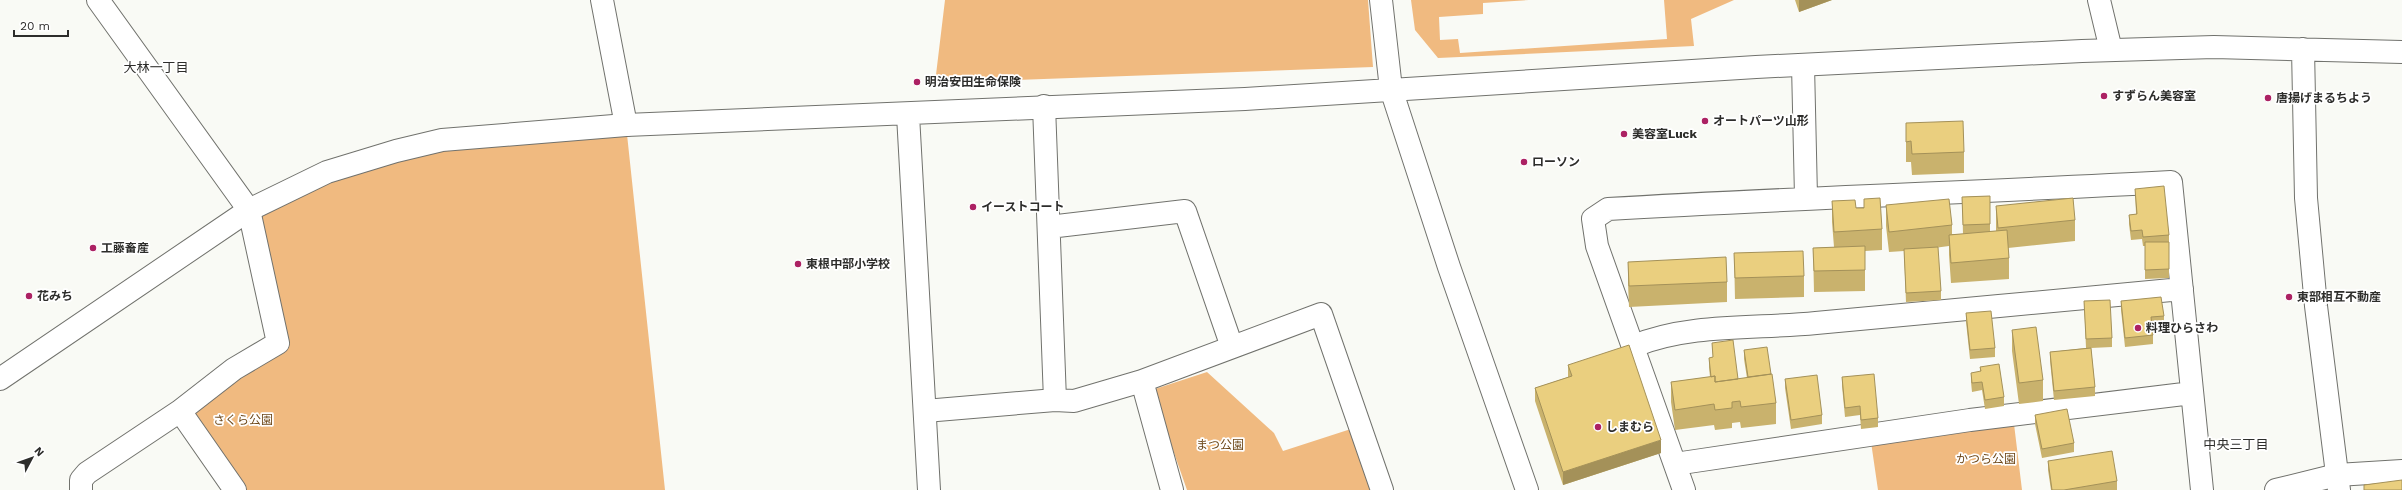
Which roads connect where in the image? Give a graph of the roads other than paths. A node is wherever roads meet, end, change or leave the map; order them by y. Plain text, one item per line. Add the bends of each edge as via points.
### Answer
1 (98, 0) edge
2 (602, 0) edge
3 (1381, 0) edge
4 (2098, 0) edge
5 (2303, 49) junction
6 (2111, 50) junction
7 (2402, 52) edge
8 (1803, 65) junction
9 (1391, 89) junction
10 (1044, 106) junction
11 (908, 115) junction
12 (626, 125) junction
13 (1806, 197) junction
14 (249, 210) junction
15 (1049, 226) junction
16 (2182, 289) junction
17 (1634, 346) junction
18 (1232, 347) junction
19 (0, 379) edge
20 (1142, 381) junction
21 (2192, 393) junction
22 (1055, 400) junction
23 (180, 410) junction
24 (925, 411) junction
25 (1675, 464) junction
26 (2402, 471) edge
27 (2338, 483) edge
28 (81, 490) edge
29 (235, 490) edge
30 (928, 490) edge
31 (1172, 490) edge
32 (1382, 490) edge
33 (1527, 490) edge
34 (1684, 490) edge
35 (2202, 490) edge
36 (2276, 490) edge

1 - 14 street
2 - 12 street
3 - 9 street
4 - 6 street
5 - 6 street via 2214,47
5 - 7 street
5 - 27 street via 2306,198 2316,306
6 - 8 street
8 - 9 street
8 - 13 street
9 - 10 street via 1245,99
9 - 33 street
10 - 11 street
10 - 15 street
11 - 12 street
11 - 24 street
12 - 14 street via 442,140 327,172
13 - 16 street via 2171,182
13 - 17 street via 1608,209 1593,219 1597,246
14 - 19 street
14 - 23 street via 278,343 234,369
15 - 18 street via 1185,211
15 - 22 street
16 - 17 street via 1816,323 1703,330 1646,341
16 - 21 street
17 - 25 street
18 - 20 street
18 - 32 street via 1321,314
20 - 22 street via 1074,401
20 - 31 street
21 - 25 street via 1970,420
21 - 35 street
22 - 24 street
23 - 28 street via 87,473 81,480
23 - 29 street
24 - 30 street
25 - 34 street
26 - 27 street
27 - 36 street

